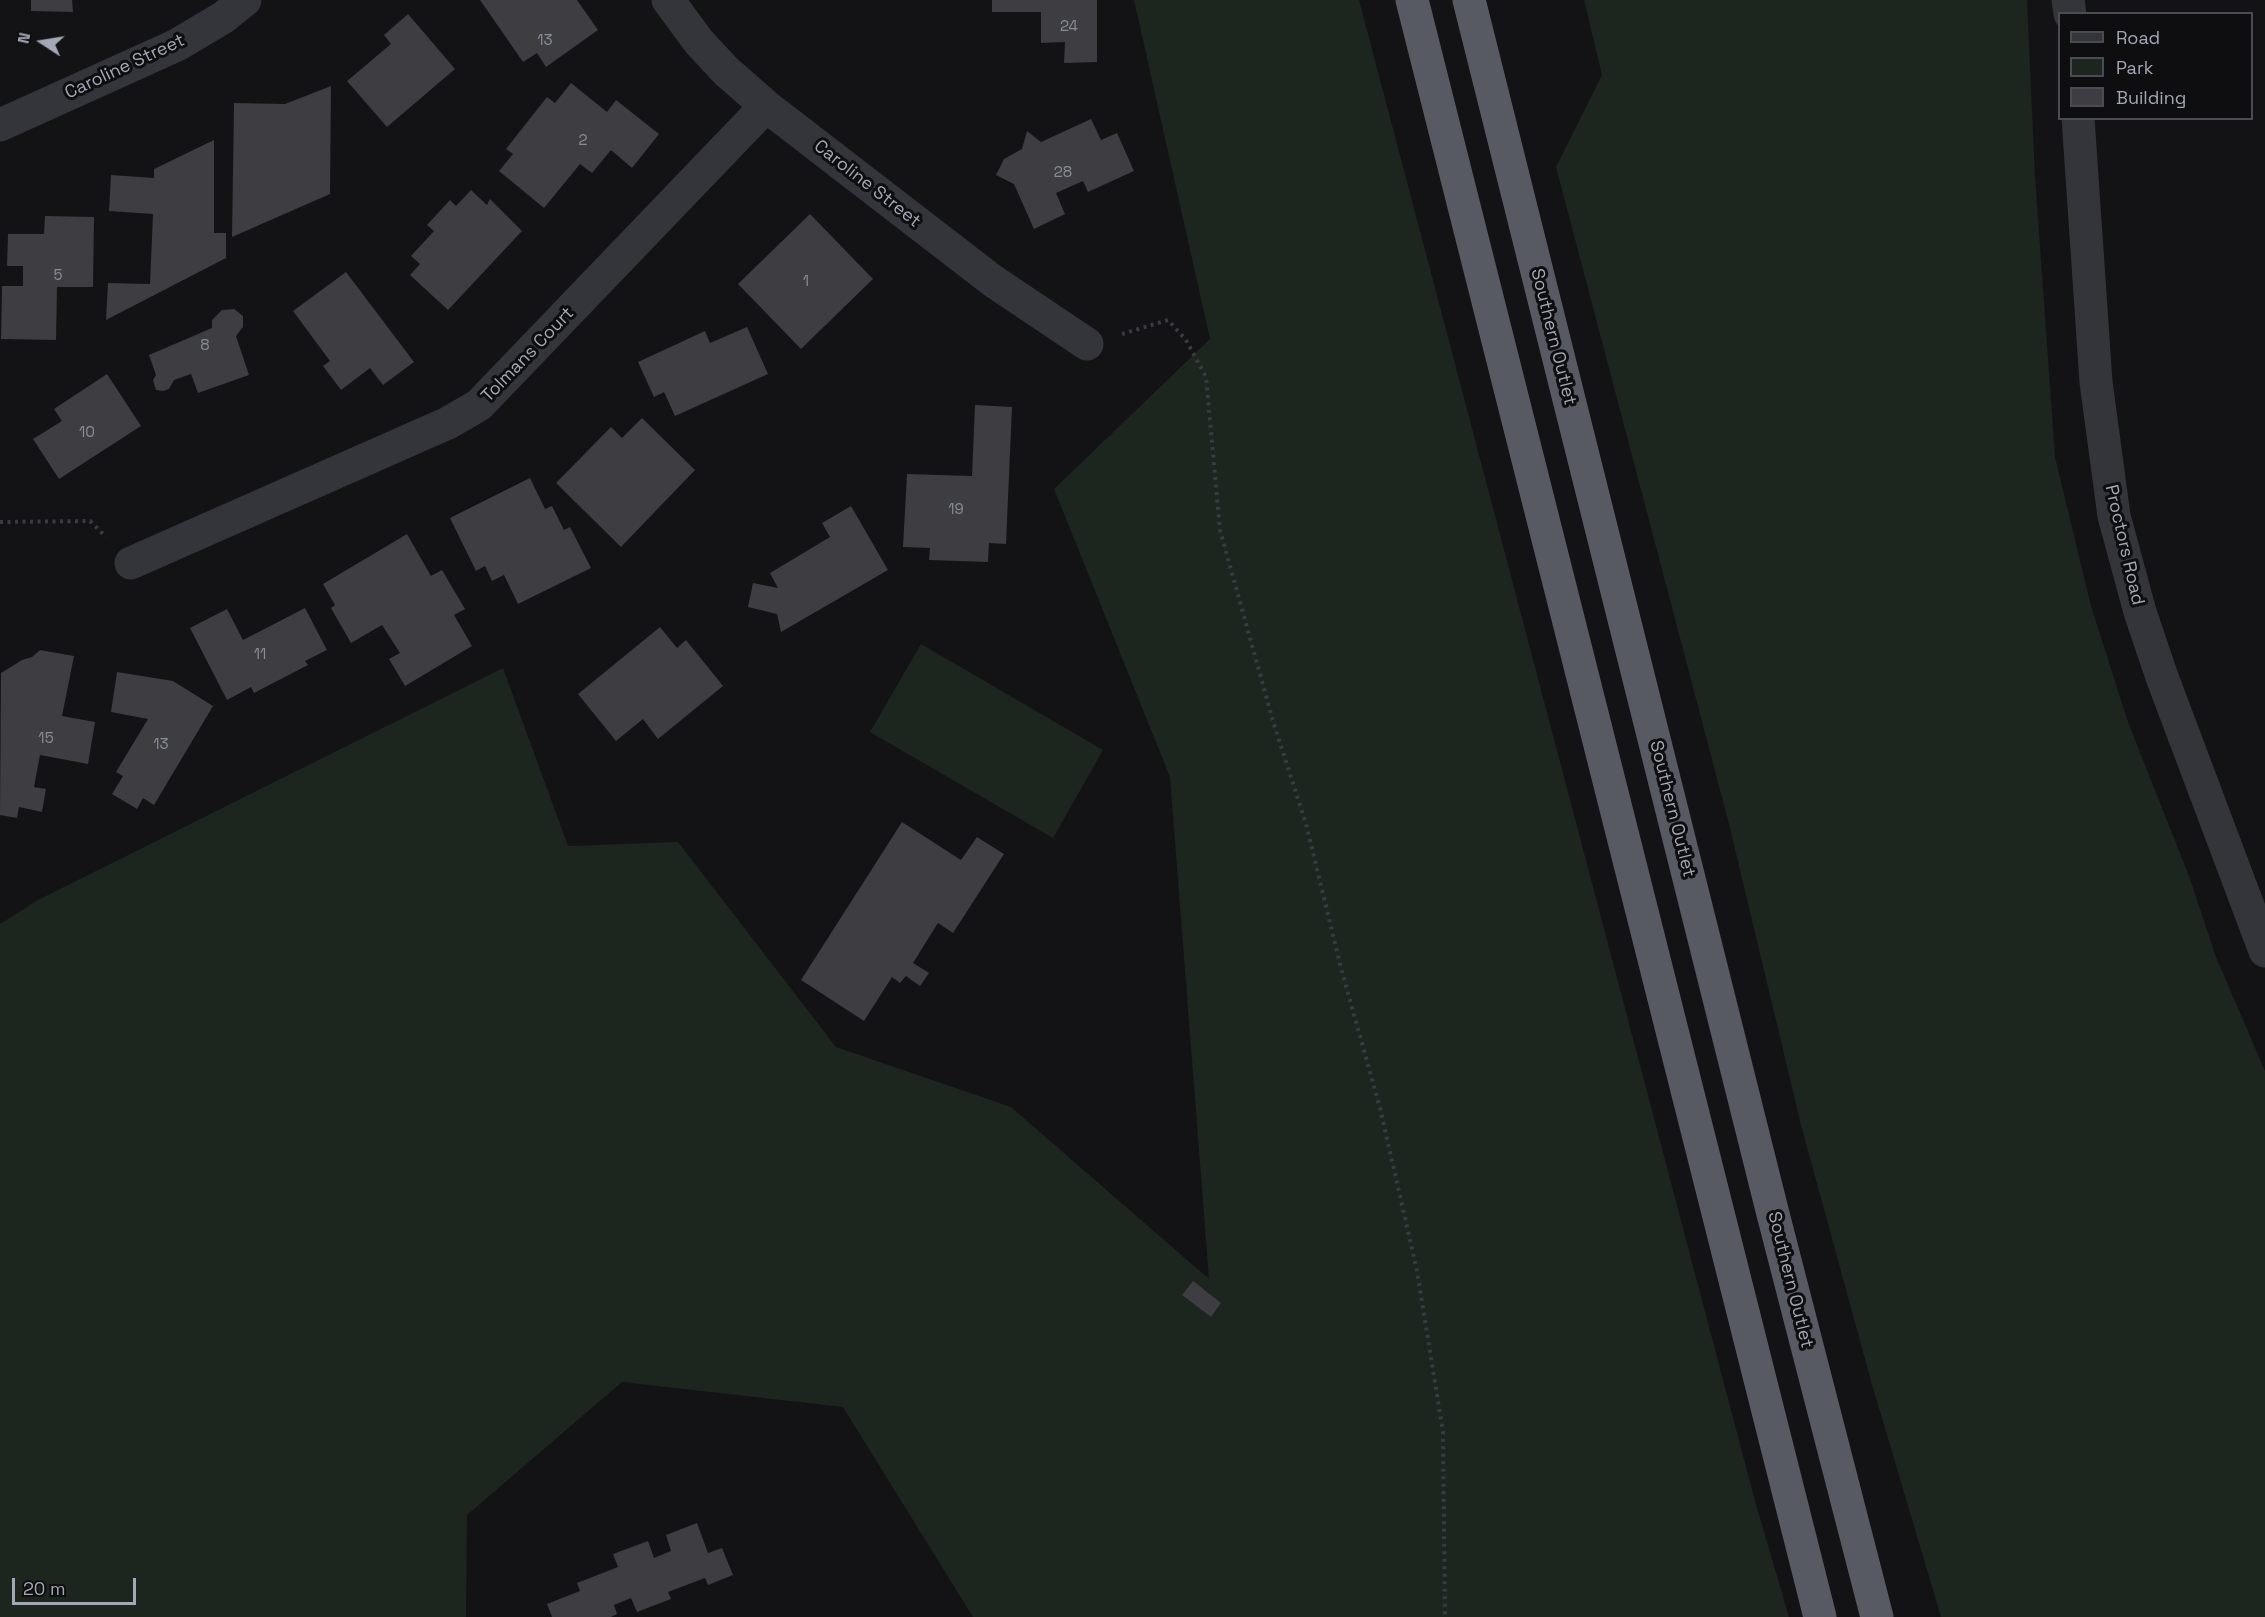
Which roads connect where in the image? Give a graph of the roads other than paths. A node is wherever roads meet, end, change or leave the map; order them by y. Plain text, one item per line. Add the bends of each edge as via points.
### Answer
1 (245, 0) edge
2 (668, 0) edge
3 (1412, 0) edge
4 (1469, 0) edge
5 (766, 106) junction
6 (2078, 120) edge
7 (0, 125) edge
8 (1087, 344) road end
9 (131, 562) dead end
10 (2265, 951) edge
11 (1820, 1617) edge
12 (1877, 1617) edge

1 - 7 street, Caroline Street via 177,45
2 - 5 street, Caroline Street via 726,71
3 - 11 highway
4 - 12 highway, Southern Outlet
5 - 8 street, Caroline Street via 993,281
5 - 9 street, Tolmans Court via 479,405 448,423
6 - 10 street, Proctors Road via 2096,382 2114,516 2155,656

